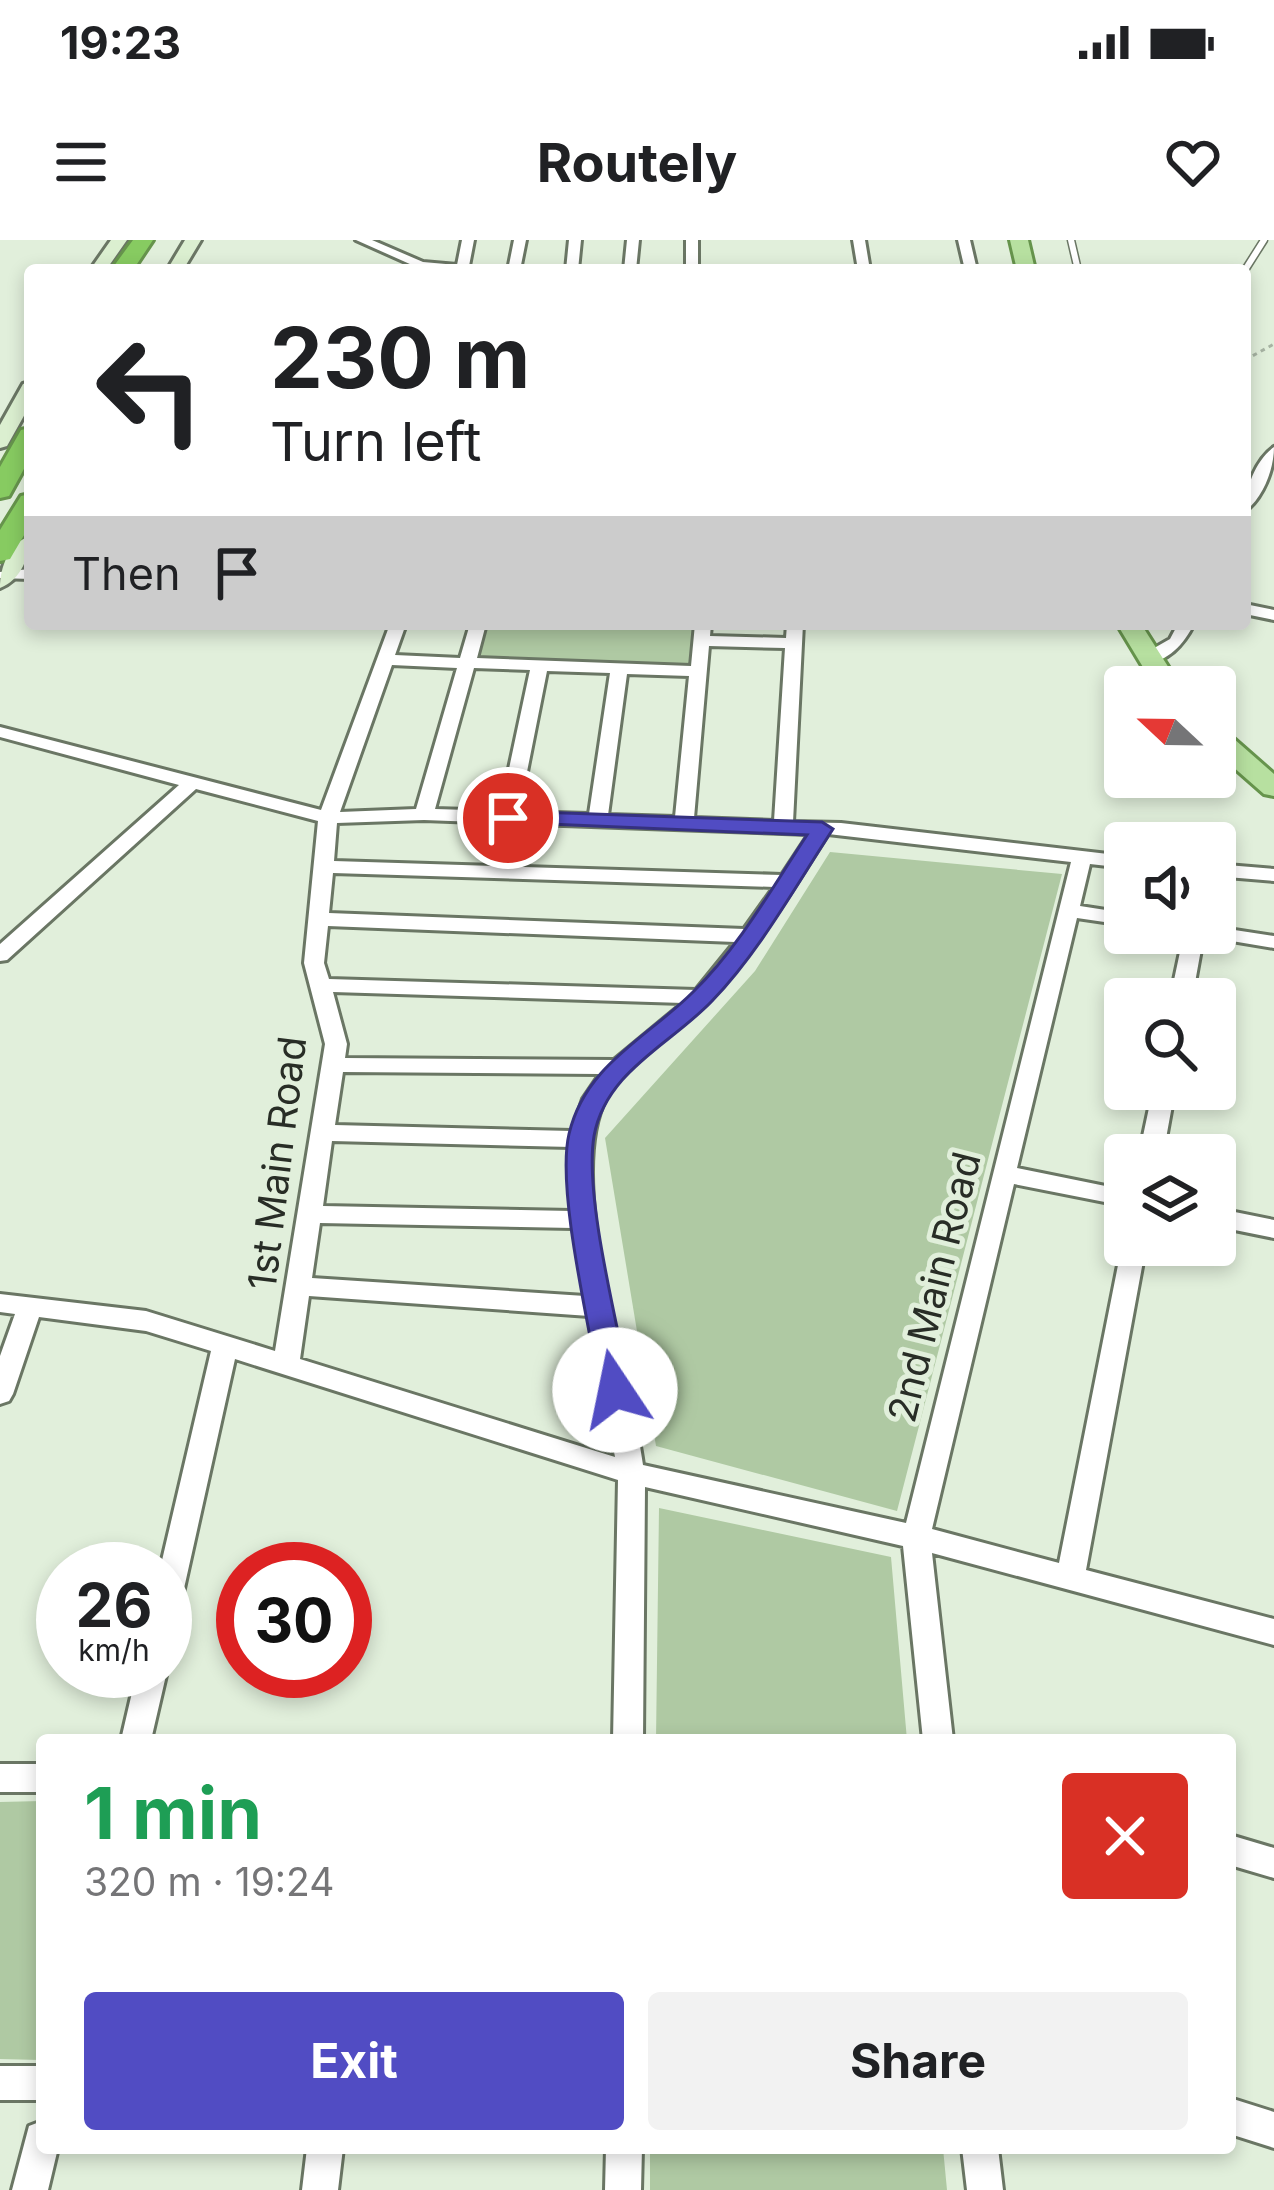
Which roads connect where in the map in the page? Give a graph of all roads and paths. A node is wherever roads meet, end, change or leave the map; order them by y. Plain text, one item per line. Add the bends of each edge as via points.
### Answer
1 (362, 240) edge
2 (410, 240) edge
3 (403, 259) junction
4 (432, 264) edge
5 (24, 399) edge
6 (0, 442) edge
7 (24, 446) edge
8 (1274, 451) edge
9 (0, 490) edge
10 (1251, 495) edge
11 (24, 517) edge
12 (24, 548) edge
13 (2, 570) edge
14 (396, 630) edge
15 (476, 630) edge
16 (1132, 630) edge
17 (1183, 630) edge
18 (703, 632) edge
19 (795, 634) edge
20 (1148, 658) junction
21 (385, 660) junction
22 (466, 664) junction
23 (539, 666) junction
24 (1154, 666) edge
25 (620, 668) junction
26 (699, 671) junction
27 (0, 732) edge
28 (26, 740) junction
29 (1236, 755) edge
30 (0, 759) edge
31 (190, 785) junction
32 (1274, 788) edge
33 (424, 814) junction
34 (328, 818) junction
35 (508, 818) junction
36 (598, 821) junction
37 (685, 825) junction
38 (783, 828) junction
39 (822, 829) junction
40 (1081, 859) junction
41 (1104, 861) edge
42 (326, 867) junction
43 (1236, 871) edge
44 (1274, 874) edge
45 (786, 881) junction
46 (1069, 910) junction
47 (1104, 916) edge
48 (319, 919) junction
49 (750, 936) junction
50 (1236, 936) edge
51 (1274, 942) edge
52 (0, 955) edge
53 (320, 985) junction
54 (702, 997) junction
55 (332, 1065) junction
56 (618, 1067) junction
57 (322, 1133) junction
58 (580, 1139) junction
59 (1004, 1174) junction
60 (1104, 1194) edge
61 (310, 1214) junction
62 (585, 1220) junction
63 (1236, 1220) edge
64 (1274, 1228) edge
65 (1130, 1266) edge
66 (299, 1286) junction
67 (0, 1303) edge
68 (30, 1306) junction
69 (600, 1307) junction
70 (225, 1345) junction
71 (286, 1364) junction
72 (0, 1394) edge
73 (631, 1473) junction
74 (916, 1538) junction
75 (181, 1542) edge
76 (1070, 1579) junction
77 (1274, 1632) edge
78 (146, 1698) edge
79 (137, 1734) edge
80 (628, 1734) edge
81 (937, 1734) edge
82 (0, 1778) edge
83 (36, 1778) edge
84 (1236, 1852) edge
85 (1274, 1863) edge
86 (0, 2083) edge
87 (36, 2083) edge
88 (1236, 2118) edge
89 (1274, 2130) edge
90 (38, 2154) edge
91 (325, 2154) edge
92 (624, 2154) edge
93 (981, 2154) edge
94 (29, 2190) edge
95 (320, 2190) edge
96 (623, 2190) edge
97 (985, 2190) edge

1 - 3 street
2 - 3 street
3 - 4 street
5 - 6 street
7 - 9 highway
8 - 10 street
11 - 13 highway
12 - 13 street
14 - 21 street, 1st Main Road
15 - 22 street
16 - 20 main road
17 - 20 street
18 - 19 street
18 - 26 street
19 - 38 street
20 - 24 main road
21 - 22 street
21 - 34 street, 1st Main Road
22 - 23 street
22 - 33 street
23 - 25 street
23 - 35 street
25 - 26 street
25 - 36 street
26 - 37 street
27 - 28 street
28 - 30 street
28 - 31 street
29 - 32 main road
31 - 34 street
31 - 52 street
33 - 34 street
33 - 35 street
34 - 42 street, 1st Main Road
35 - 36 street
36 - 37 street
37 - 38 street
38 - 39 street
39 - 40 street
39 - 45 street
40 - 41 street
40 - 46 street, 2nd Main Road
42 - 45 street
42 - 48 street, 1st Main Road
43 - 44 street
45 - 49 street
46 - 47 street
46 - 59 street, 2nd Main Road
48 - 49 street
48 - 53 street, 1st Main Road
49 - 54 street
50 - 51 street
53 - 54 street
53 - 55 street, 1st Main Road via 336,1044
54 - 56 street
55 - 56 street
55 - 57 street, 1st Main Road
56 - 58 street via 593,1100
57 - 58 street
57 - 61 street, 1st Main Road
58 - 62 street
59 - 60 street
59 - 74 street, 2nd Main Road
61 - 62 street
61 - 66 street, 1st Main Road
62 - 69 street
63 - 64 street
65 - 76 street
66 - 69 street
66 - 71 street, 1st Main Road
67 - 68 street
68 - 70 street via 146,1321
68 - 72 street
69 - 73 street
70 - 71 street
70 - 75 street
71 - 73 street
73 - 74 street
73 - 80 street
74 - 76 street
74 - 81 street, 2nd Main Road
76 - 77 street
78 - 79 street
82 - 83 street
84 - 85 street
86 - 87 street
88 - 89 street
90 - 94 street
91 - 95 street
92 - 96 street
93 - 97 street

